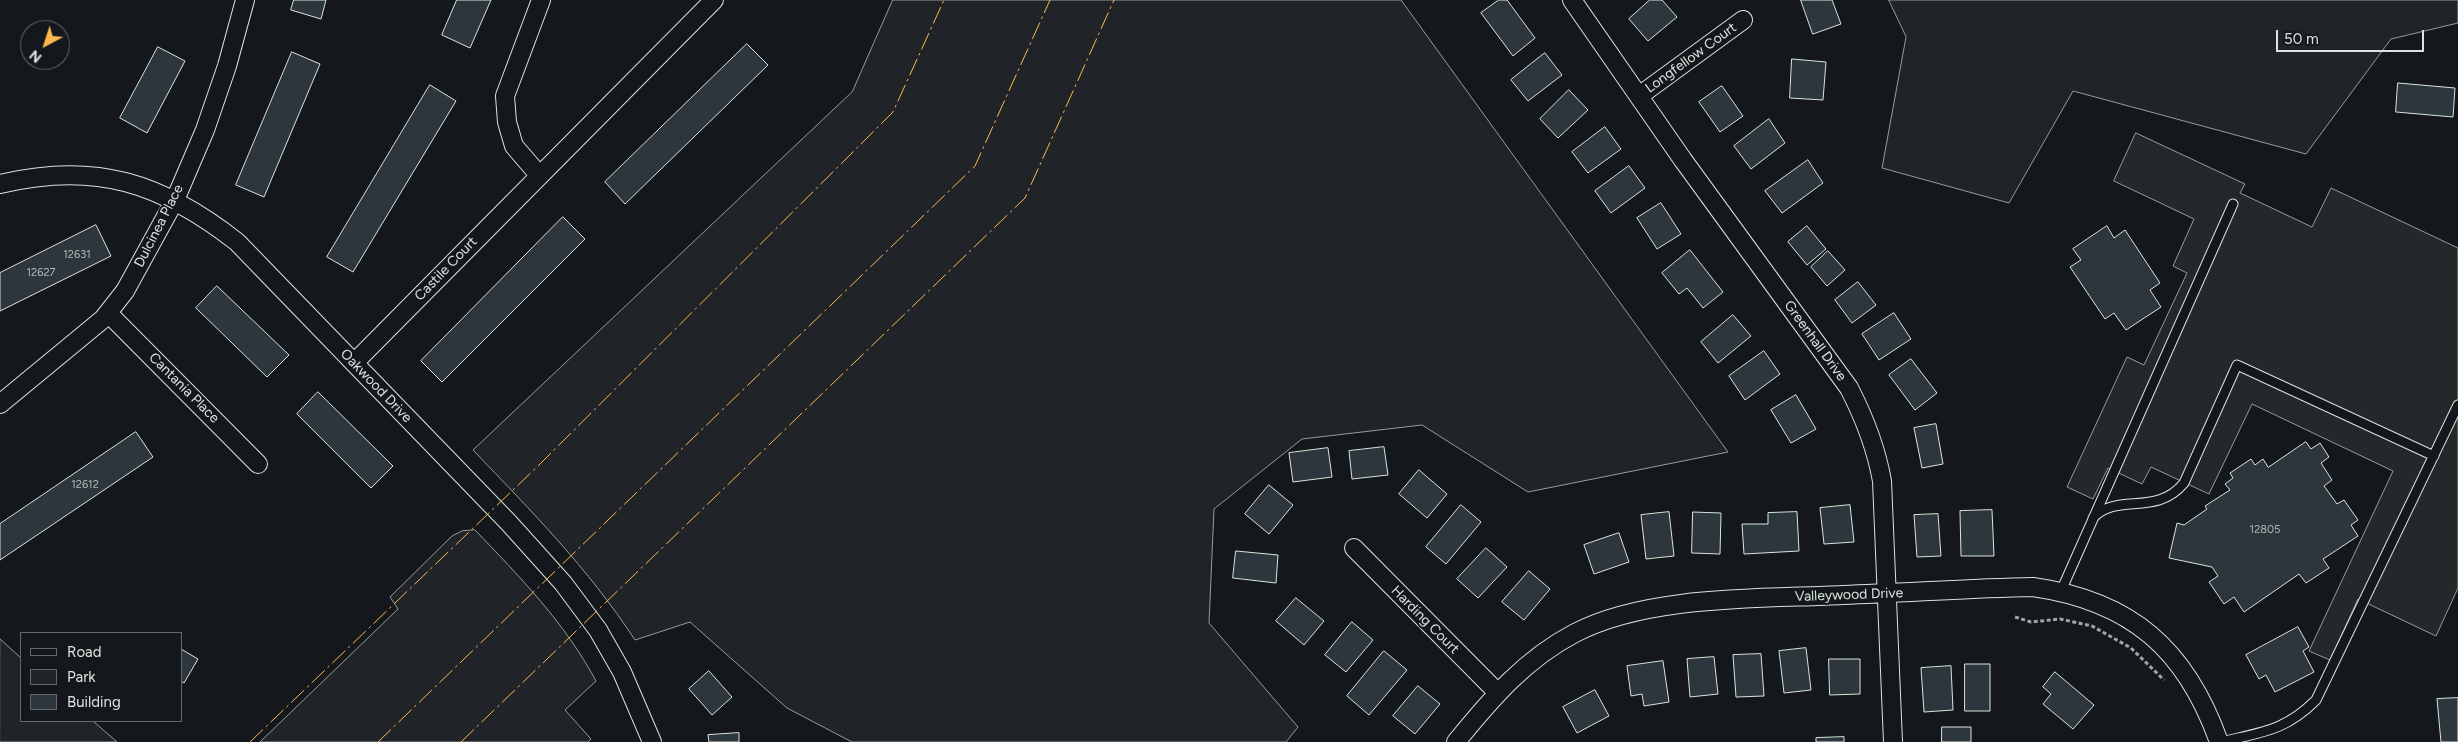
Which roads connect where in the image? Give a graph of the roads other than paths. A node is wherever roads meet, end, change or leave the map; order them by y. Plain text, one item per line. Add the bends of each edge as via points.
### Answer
1 (245, 0) edge
2 (541, 0) edge
3 (714, 0) edge
4 (1572, 0) edge
5 (1743, 20) dead end
6 (1639, 96) junction
7 (539, 175) junction
8 (0, 184) edge
9 (175, 200) junction
10 (2233, 204) dead end
11 (108, 313) junction
12 (354, 363) junction
13 (0, 404) edge
14 (2458, 405) edge
15 (2434, 456) junction
16 (258, 464) dead end
17 (2093, 518) junction
18 (1354, 548) dead end
19 (2061, 591) junction
20 (1886, 594) junction
21 (1497, 692) junction
22 (652, 742) edge
23 (1456, 742) edge
24 (1893, 742) edge
25 (2220, 742) edge

1 - 9 street, Dulcinea Place via 208,121
2 - 7 street via 505,96 507,122 514,146
3 - 7 street, Castile Court
4 - 6 street, Greenhall Drive
5 - 6 street, Longfellow Court
6 - 20 street, Greenhall Drive via 1849,388 1867,421 1877,450 1882,482
7 - 12 street, Castile Court
8 - 9 street, Oakwood Drive via 56,174 90,176 124,181
9 - 11 street, Dulcinea Place via 125,291
9 - 12 street, Oakwood Drive via 205,216 237,242
10 - 17 lane
11 - 13 street, Dulcinea Place
11 - 16 street, Cantania Place
12 - 22 street, Oakwood Drive via 563,583 598,630 622,672
14 - 15 lane
15 - 17 lane via 2237,364 2178,491 2155,502 2109,506
15 - 25 lane via 2316,700 2284,726
17 - 19 lane
18 - 21 street, Harding Court
19 - 20 street, Valleywood Drive via 2033,587
19 - 25 street, Valleywood Drive via 2093,600 2120,614 2146,631 2173,656 2209,712
20 - 21 street, Valleywood Drive via 1735,600 1644,608 1576,632 1544,651
20 - 24 street, Greenhall Drive
21 - 23 street, Valleywood Drive

